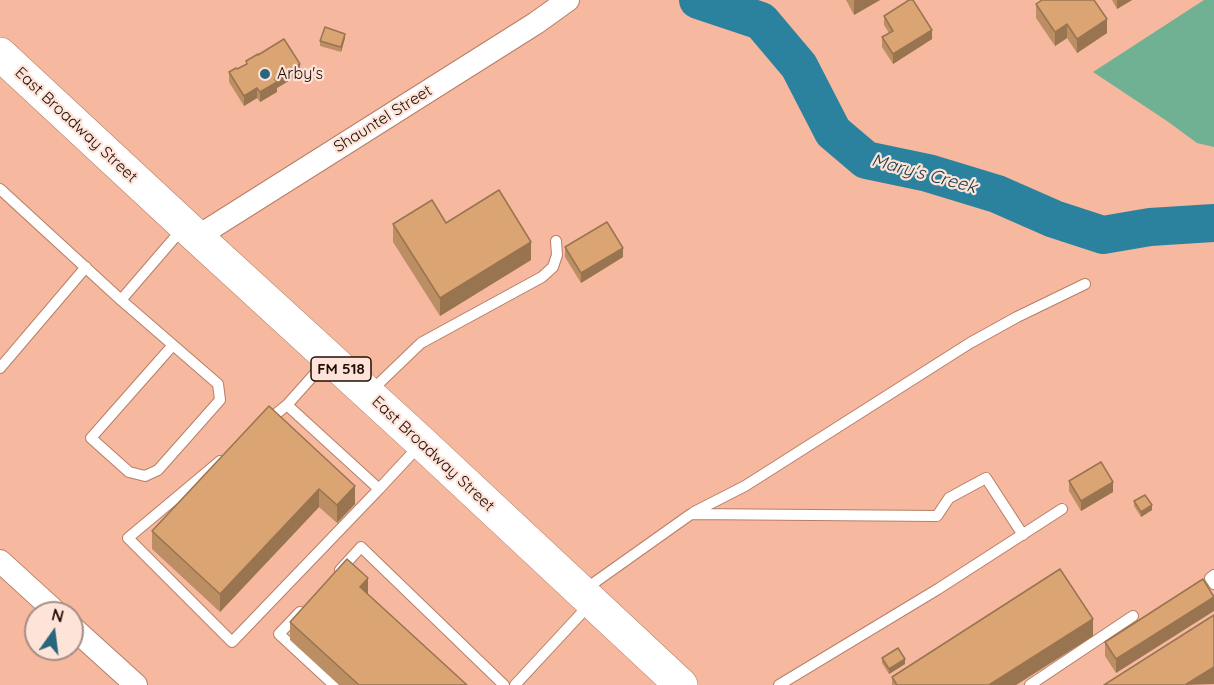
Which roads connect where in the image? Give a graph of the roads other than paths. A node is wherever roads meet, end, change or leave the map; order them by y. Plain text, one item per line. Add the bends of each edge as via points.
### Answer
1 (568, 0) edge
2 (0, 54) edge
3 (0, 189) edge
4 (191, 232) junction
5 (556, 241) dead end
6 (86, 267) junction
7 (1085, 284) dead end
8 (122, 300) junction
9 (173, 345) junction
10 (329, 358) junction
11 (0, 368) edge
12 (368, 394) junction
13 (288, 405) junction
14 (261, 427) edge
15 (422, 443) junction
16 (225, 456) edge
17 (379, 489) junction
18 (1062, 509) dead end
19 (691, 514) junction
20 (1023, 535) junction
21 (0, 561) edge
22 (1214, 575) edge
23 (328, 582) edge
24 (1214, 584) edge
25 (586, 597) junction
26 (44, 601) edge
27 (304, 608) edge
28 (1133, 616) dead end
29 (84, 638) edge
30 (136, 685) edge
31 (334, 685) edge
32 (504, 685) edge
33 (515, 685) edge
34 (681, 685) edge
35 (779, 685) edge
36 (1030, 685) edge

1 - 4 street, Shauntel Street
2 - 4 main road, East Broadway Street / FM 518
3 - 6 lane
4 - 8 lane
4 - 10 main road, East Broadway Street / FM 518
5 - 12 lane via 553,267 542,277 421,343
6 - 8 lane
6 - 11 lane
7 - 19 lane via 970,343 745,486
8 - 9 lane
9 - 9 lane via 218,384 220,400 158,470 145,476 129,472 91,438
10 - 12 main road, East Broadway Street / FM 518
10 - 13 lane
12 - 15 main road, East Broadway Street / FM 518
13 - 14 lane
13 - 17 lane
15 - 17 lane
15 - 25 main road, East Broadway Street / FM 518
16 - 17 lane via 128,538 232,642
18 - 20 lane
19 - 20 lane via 937,516 949,498 986,478
19 - 25 lane
20 - 35 lane
21 - 26 street
22 - 24 lane via 1210,578
23 - 32 lane via 361,547
25 - 33 lane
25 - 34 main road, East Broadway Street / FM 518
27 - 31 lane via 279,634
28 - 36 lane
29 - 30 street

